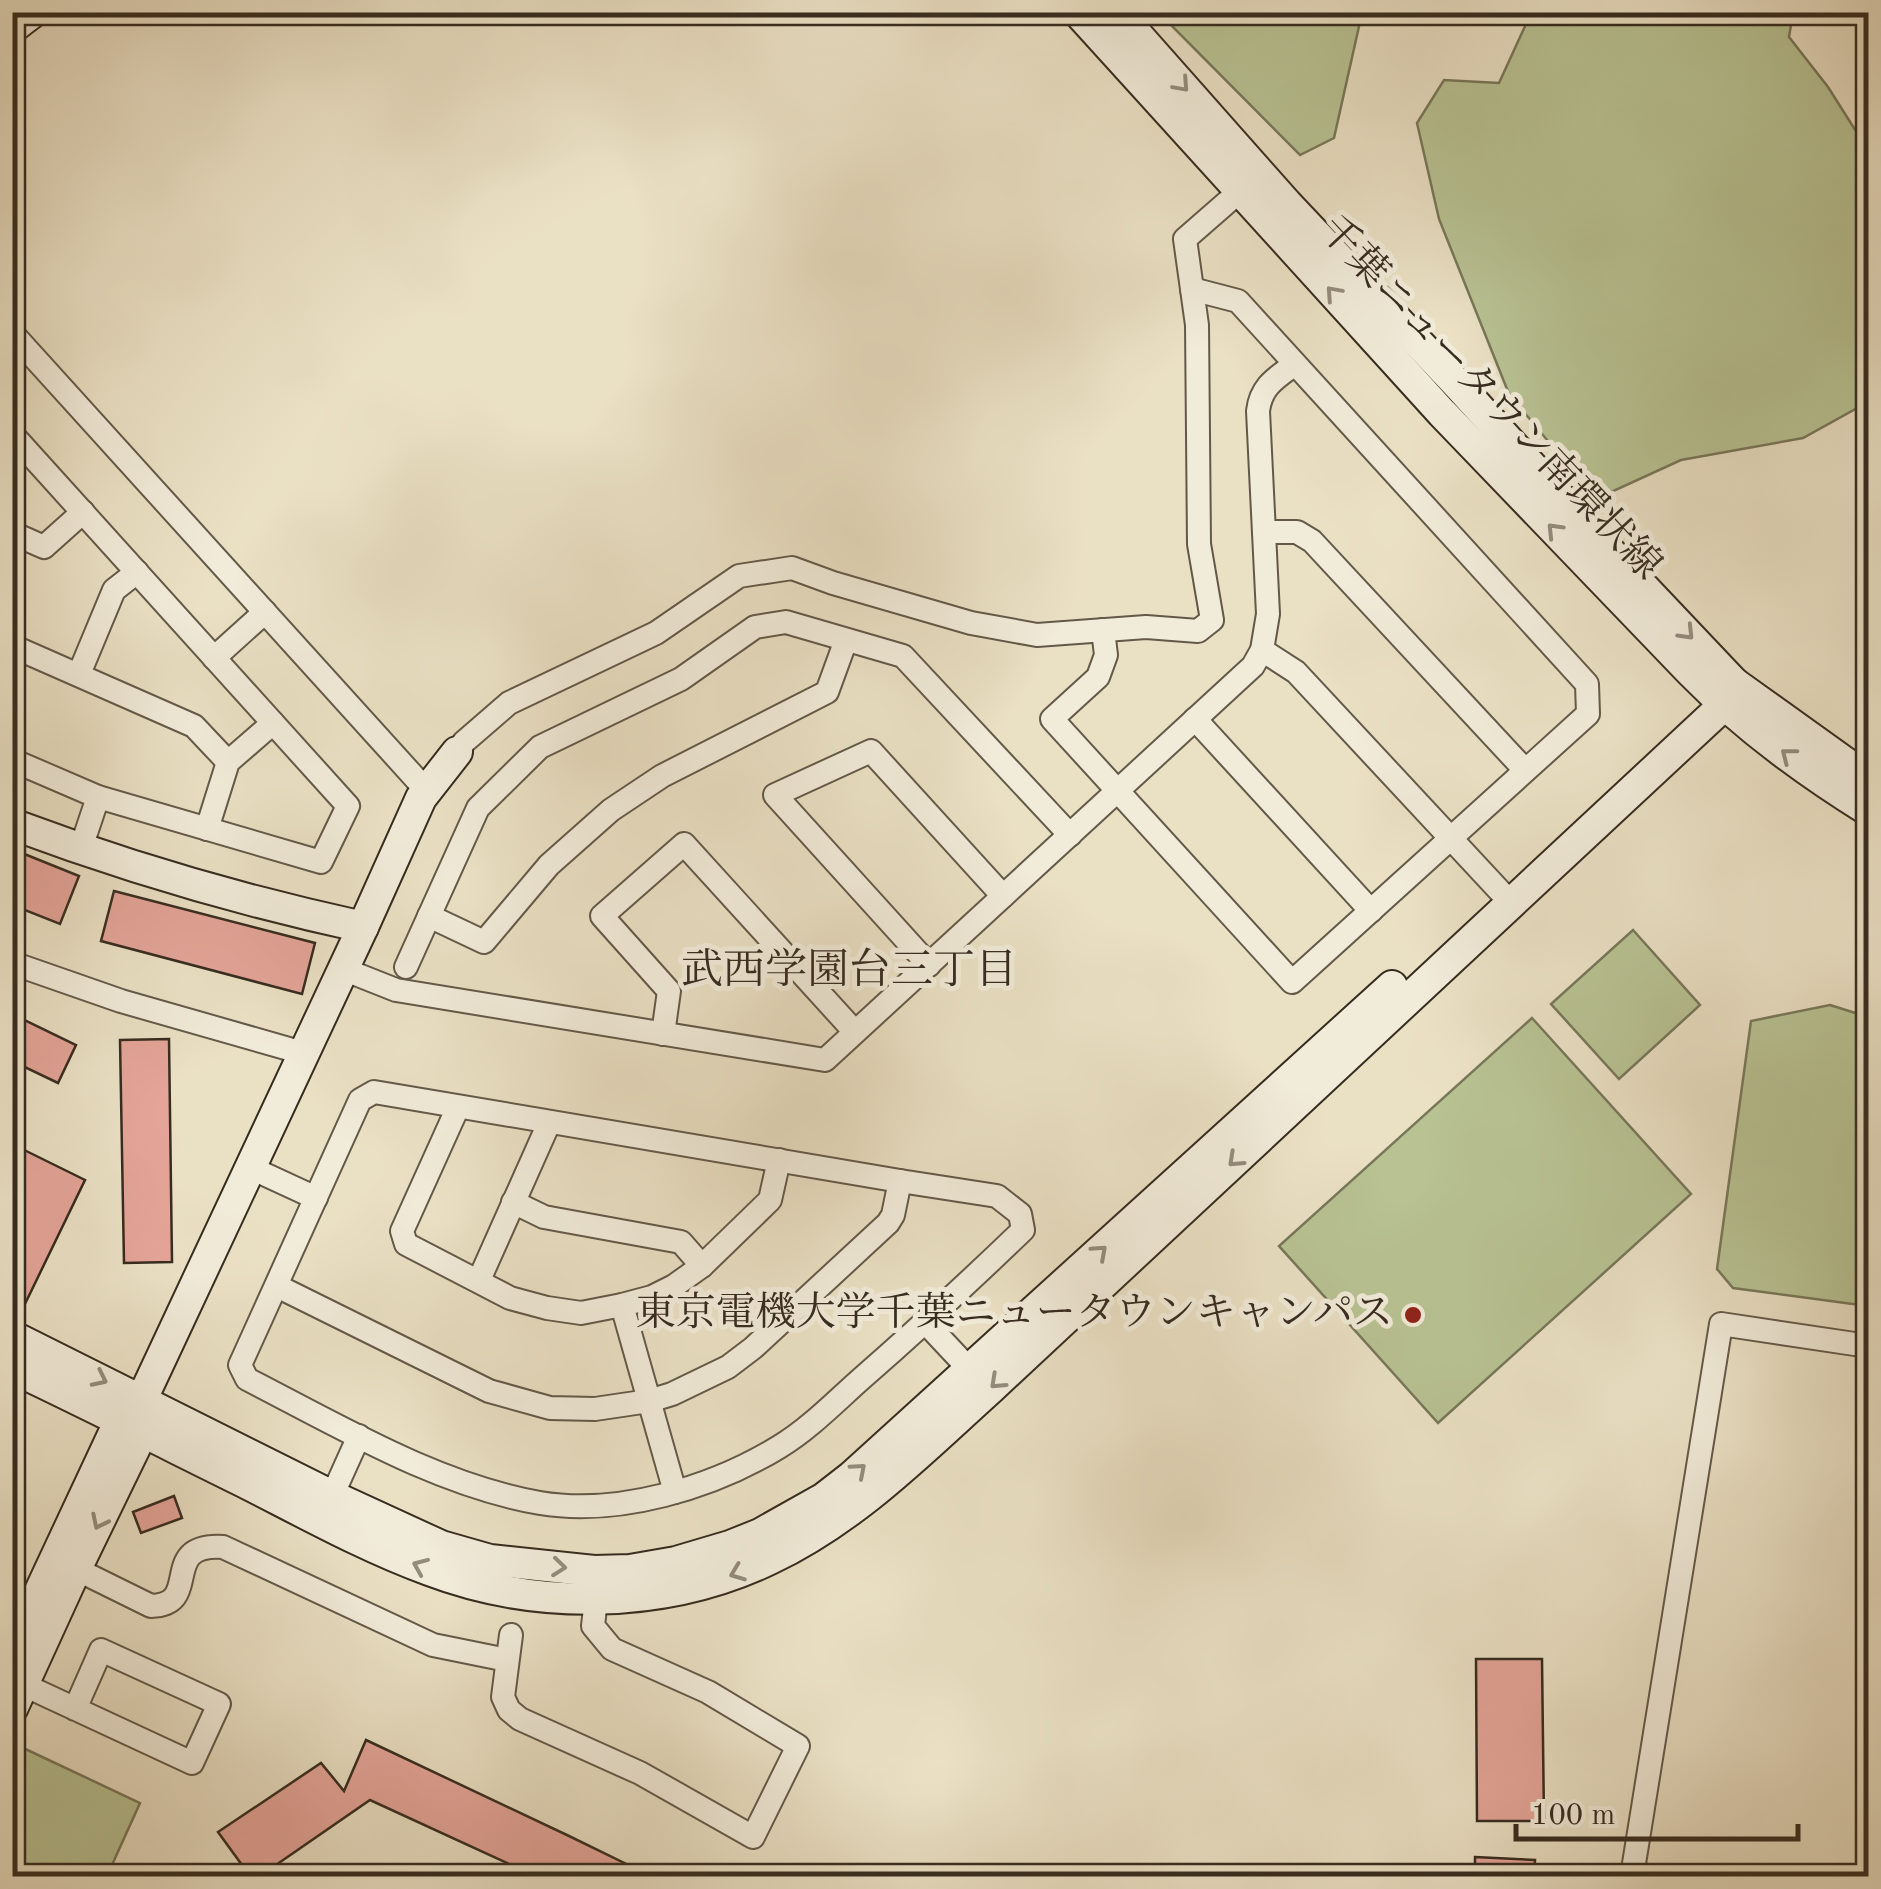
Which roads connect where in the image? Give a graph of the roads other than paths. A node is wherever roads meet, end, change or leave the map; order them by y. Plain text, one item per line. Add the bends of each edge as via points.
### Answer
1 (32, 12) edge
2 (1078, 12) edge
3 (1117, 12) edge
4 (12, 28) edge
5 (1240, 191) junction
6 (1192, 289) junction
7 (12, 333) edge
8 (21, 359) edge
9 (1295, 364) junction
10 (12, 434) edge
11 (83, 512) junction
12 (1264, 532) junction
13 (12, 534) edge
14 (137, 572) junction
15 (266, 612) junction
16 (1104, 630) junction
17 (846, 640) junction
18 (12, 646) edge
19 (1262, 650) junction
20 (214, 658) junction
21 (79, 674) junction
22 (1724, 694) junction
23 (1195, 719) junction
24 (273, 723) junction
25 (457, 752) joint
26 (12, 760) edge
27 (228, 762) junction
28 (1526, 770) junction
29 (1868, 779) edge
30 (426, 790) junction
31 (1117, 791) junction
32 (98, 797) junction
33 (1868, 810) edge
34 (12, 824) edge
35 (207, 829) junction
36 (1070, 835) junction
37 (1450, 838) junction
38 (80, 850) junction
39 (1004, 896) junction
40 (1505, 896) junction
41 (1371, 910) junction
42 (429, 916) junction
43 (363, 927) junction
44 (12, 963) edge
45 (928, 965) junction
46 (406, 967) dead end
47 (343, 969) junction
48 (855, 1032) junction
49 (664, 1034) junction
50 (303, 1053) junction
51 (458, 1107) junction
52 (549, 1123) junction
53 (779, 1160) junction
54 (249, 1167) junction
55 (900, 1182) junction
56 (316, 1198) junction
57 (513, 1202) junction
58 (702, 1266) junction
59 (479, 1280) junction
60 (278, 1286) junction
61 (622, 1305) junction
62 (926, 1323) junction
63 (12, 1336) edge
64 (1868, 1346) edge
65 (12, 1368) edge
66 (970, 1371) junction
67 (649, 1401) junction
68 (135, 1417) junction
69 (359, 1436) junction
70 (675, 1492) junction
71 (332, 1496) junction
72 (76, 1570) junction
73 (596, 1599) junction
74 (512, 1634) dead end
75 (12, 1651) edge
76 (507, 1660) junction
77 (18, 1697) edge
78 (75, 1709) junction
79 (1632, 1876) edge

1 - 4 street
2 - 5 street, 千葉ニュータウン南環状線
3 -> 22 street, 千葉ニュータウン南環状線 via 1592,533
5 - 6 street via 1186,239
22 -> 5 street, 千葉ニュータウン南環状線 via 1442,413
6 - 9 street via 1238,300
6 - 16 street via 1199,544 1212,620 1198,631
7 - 8 street
8 - 15 street
9 - 12 street via 1260,397
9 - 28 street via 1587,684 1588,714
10 - 11 street
11 - 13 street via 44,547
11 - 14 street
12 - 19 street via 1268,614
12 - 28 street via 1297,532 1312,541
14 - 20 street
14 - 21 street via 114,590
15 - 20 street
15 - 30 street
16 - 25 street via 1036,635 971,623 792,568 740,576 656,633 509,703
16 - 31 street via 1106,654 1098,677 1052,719
17 - 36 street via 904,656
17 - 42 street via 786,622 755,627 681,679 540,747 478,808
17 - 42 street via 828,692 662,776 611,810 549,865 484,942
18 - 21 street
19 - 23 street
19 - 37 street via 1296,672
20 - 24 street
21 - 27 street via 194,726
22 - 29 street, 千葉ニュータウン南環状線
33 -> 22 street, 千葉ニュータウン南環状線 via 1826,784
22 - 40 street
23 - 31 street
23 - 41 street
24 - 27 street
24 - 35 street via 348,806 321,862
25 - 30 street
26 - 32 street
27 - 35 street
28 - 37 street
30 - 43 street
31 - 36 street
31 - 41 street via 1292,982
32 - 35 street
32 - 38 street
34 - 38 street
36 - 39 street
37 - 40 street
37 - 41 street
38 - 43 street
39 - 45 street
39 - 45 street via 871,751 775,795
66 -> 40 street
40 -> 73 street via 874,1493 813,1536 742,1571 687,1588
42 - 46 street
43 - 47 street
44 - 50 street
45 - 48 street
47 - 49 street via 396,990
47 - 50 street
48 - 49 street via 826,1060
48 - 49 street via 684,844 602,916 669,992
50 - 54 street
51 - 52 street
51 - 56 street via 374,1092 360,1100
51 - 59 street via 402,1231 406,1244
52 - 53 street
52 - 57 street
53 - 55 street
53 - 58 street via 770,1200
54 - 56 street
54 - 68 street
55 - 62 street via 997,1196 1020,1214 1023,1230
55 - 67 street via 888,1223 754,1348 728,1367
56 - 60 street
57 - 58 street via 544,1216 682,1242
57 - 59 street
58 - 61 street via 663,1292
59 - 61 street via 547,1308 582,1313
60 - 67 street via 488,1391 550,1408
60 - 69 street via 240,1365 247,1379
61 - 67 street
62 - 66 street
62 - 70 street via 782,1446
63 -> 68 street
64 - 79 street via 1721,1324
65 - 68 street
71 -> 66 street via 441,1546 490,1560 594,1571 676,1562 760,1534 824,1498
67 - 70 street
68 - 71 street
68 -> 72 street
73 -> 68 street via 483,1586 429,1570 327,1524
68 - 75 street
69 - 70 street via 446,1476 542,1503 588,1506
69 - 71 street
72 - 76 street via 164,1606 175,1599 188,1556 203,1546 223,1547 434,1645
72 - 77 street
73 - 76 street via 592,1626 612,1649 708,1692 798,1746 754,1837 640,1773 520,1719 503,1697
74 - 76 street
77 - 78 street
78 - 78 street via 192,1762 219,1704 101,1650

